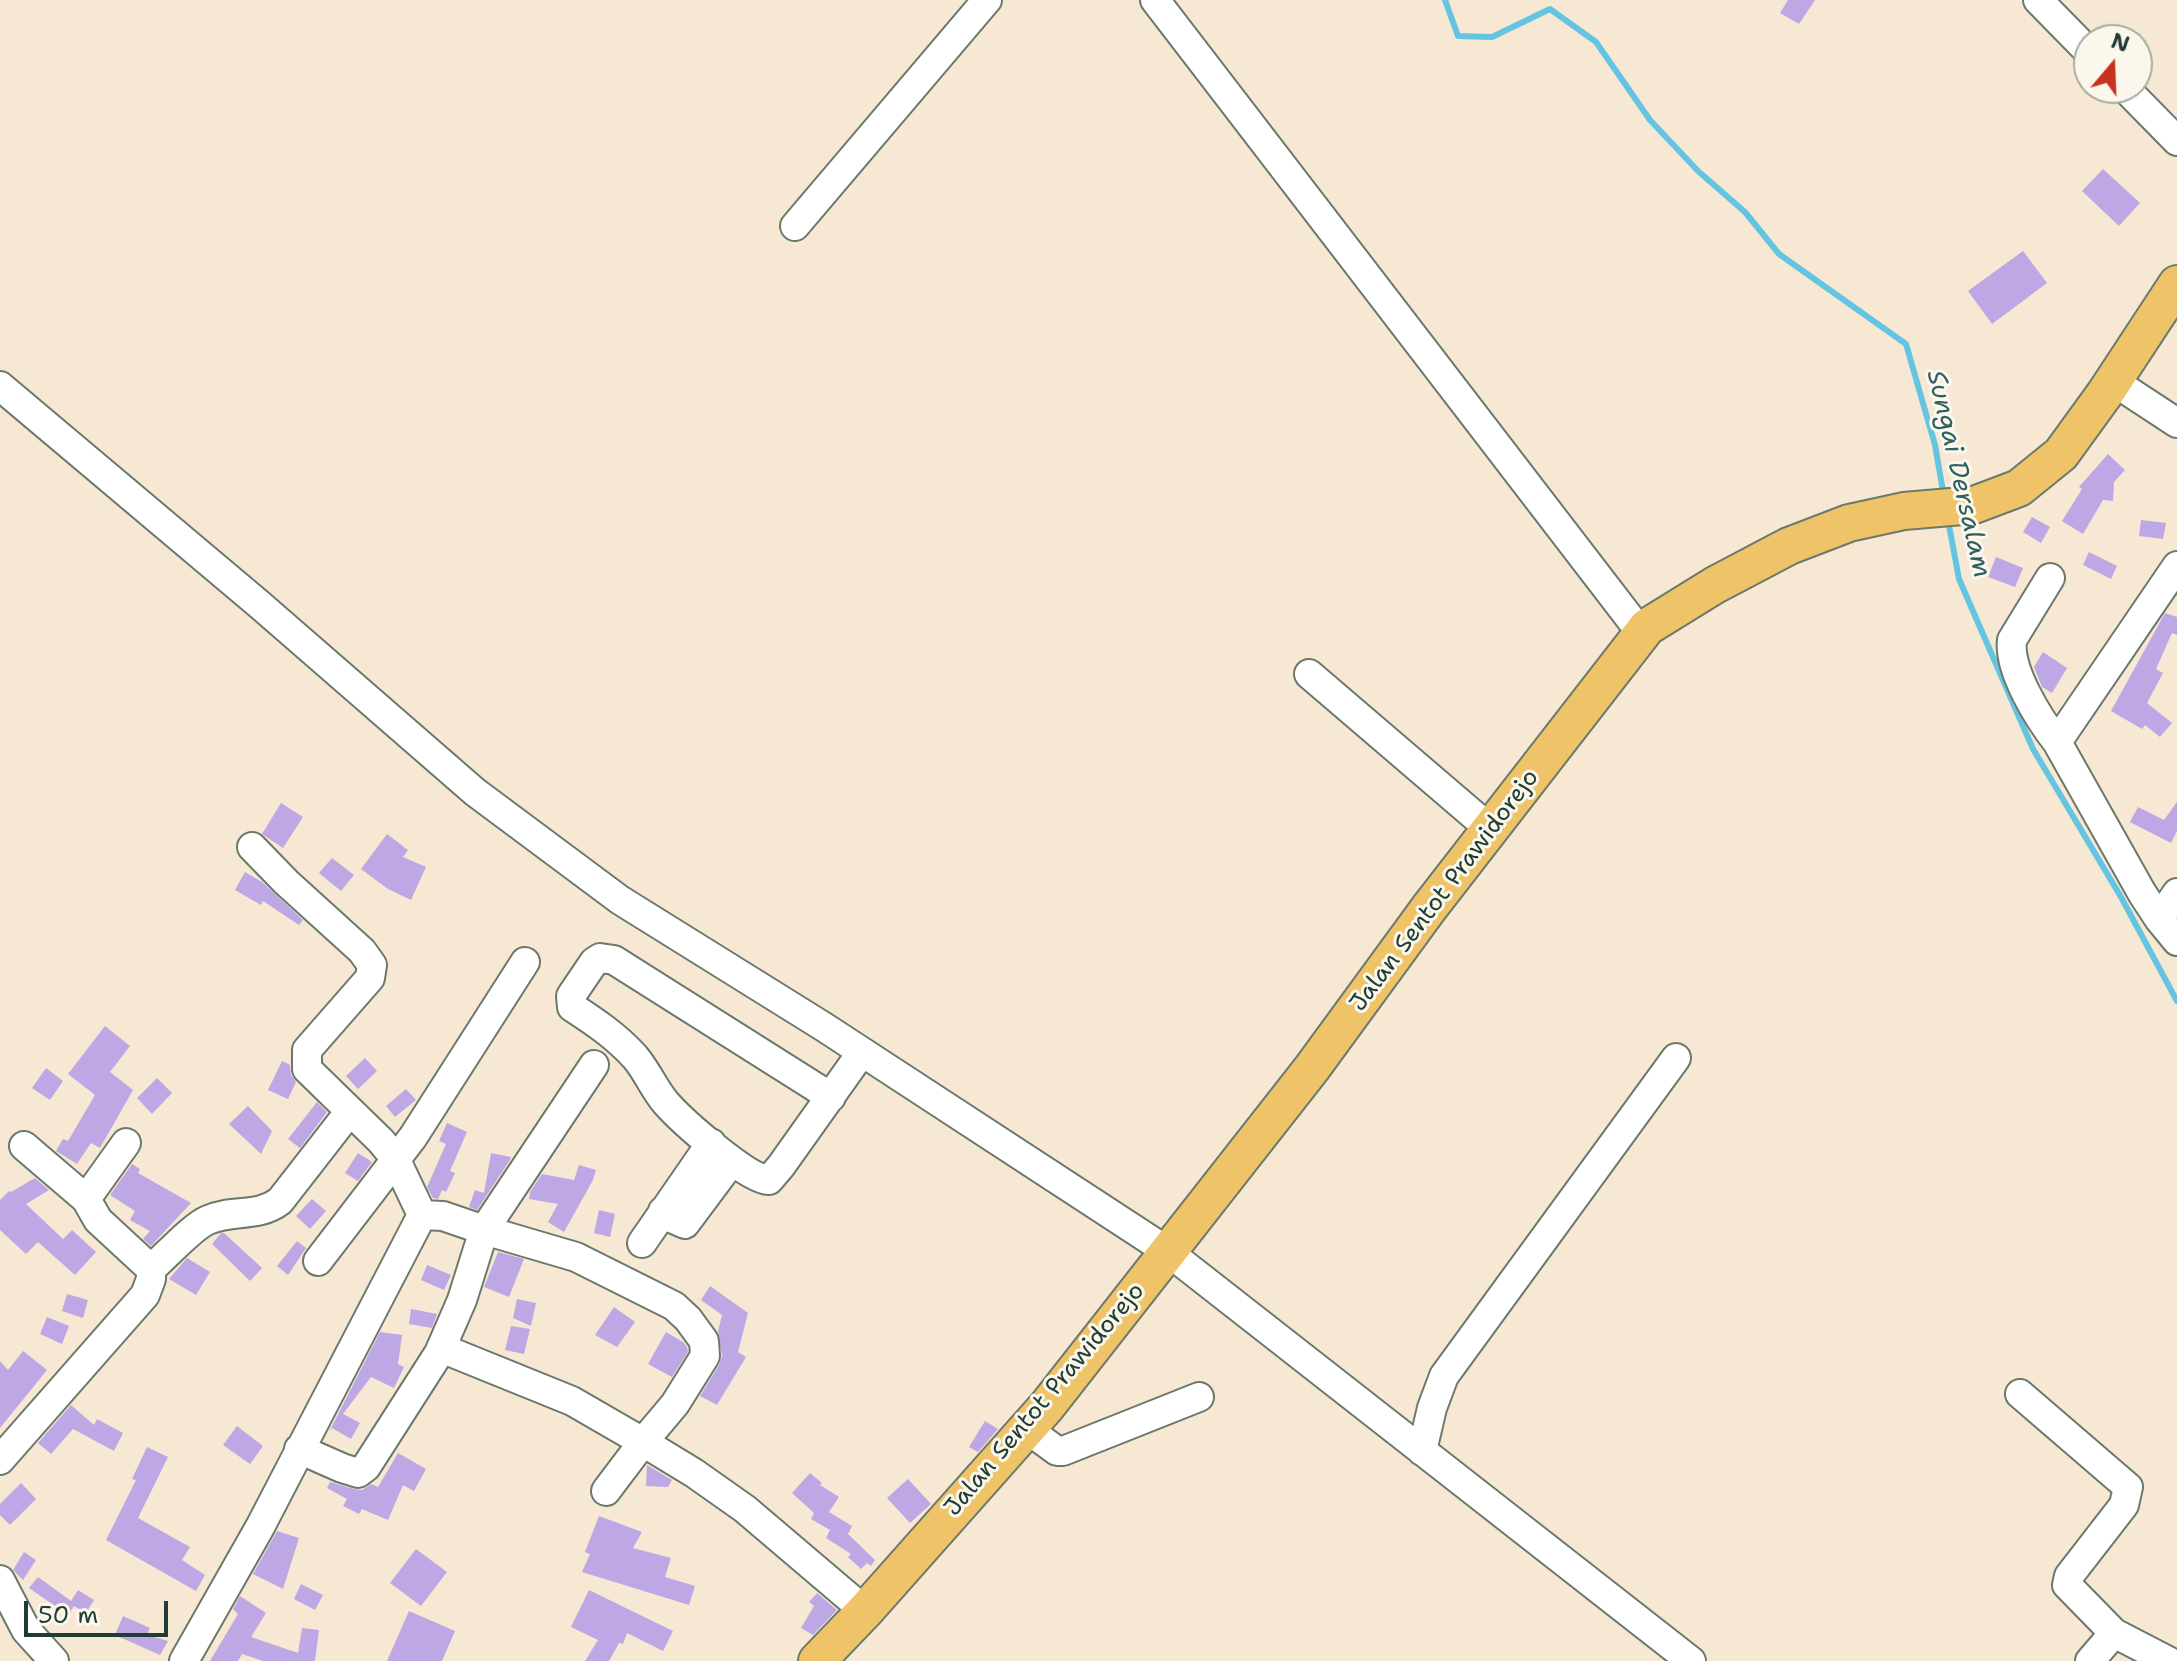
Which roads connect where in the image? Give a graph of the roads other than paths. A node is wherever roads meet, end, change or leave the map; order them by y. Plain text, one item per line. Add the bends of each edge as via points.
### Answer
1 (987, 0) edge
2 (1155, 0) edge
3 (2038, 0) edge
4 (2073, 36) edge
5 (2141, 104) edge
6 (2177, 141) edge
7 (795, 226) dead end
8 (2177, 284) edge
9 (2113, 381) junction
10 (0, 386) edge
11 (2177, 423) edge
12 (2177, 566) edge
13 (2050, 578) dead end
14 (1642, 634) junction
15 (1309, 674) dead end
16 (2057, 742) junction
17 (1490, 829) junction
18 (252, 847) dead end
19 (2177, 893) edge
20 (2168, 930) edge
21 (525, 962) dead end
22 (862, 1052) junction
23 (1676, 1058) dead end
24 (594, 1065) dead end
25 (831, 1097) junction
26 (350, 1111) junction
27 (126, 1143) dead end
28 (24, 1146) dead end
29 (722, 1152) junction
30 (395, 1158) junction
31 (86, 1199) junction
32 (422, 1215) junction
33 (484, 1230) junction
34 (642, 1243) dead end
35 (1167, 1251) junction
36 (318, 1261) dead end
37 (151, 1269) junction
38 (441, 1348) junction
39 (2020, 1394) dead end
40 (1199, 1397) dead end
41 (1027, 1429) junction
42 (643, 1442) junction
43 (299, 1449) junction
44 (1422, 1451) junction
45 (0, 1460) edge
46 (606, 1491) dead end
47 (0, 1580) edge
48 (865, 1611) junction
49 (2114, 1633) junction
50 (54, 1661) edge
51 (184, 1661) edge
52 (817, 1661) edge
53 (1691, 1661) edge
54 (2090, 1661) edge
55 (2168, 1661) edge

1 - 7 street
2 - 14 street
3 - 4 street
5 - 6 street
8 - 9 main road, Jalan Sentot Prawidorejo
9 - 11 street
9 - 14 main road, Jalan Sentot Prawidorejo via 2061,454 2019,488 1974,505 1904,511 1849,523 1789,546 1674,609
10 - 22 street via 475,792 620,900
12 - 16 street
13 - 16 street via 2011,648 2041,722
14 - 17 main road, Jalan Sentot Prawidorejo
15 - 17 street
16 - 20 street via 2134,881
17 - 35 main road, Jalan Sentot Prawidorejo
18 - 26 street via 372,965 370,978 305,1055 307,1069
19 - 20 street
21 - 30 street via 449,1084
22 - 25 street
22 - 35 street
23 - 44 street via 1444,1376
24 - 33 street
25 - 29 street via 769,1180 755,1177
25 - 29 street via 614,960 600,958 571,996 572,1007 617,1039 667,1103
26 - 30 street
26 - 37 street via 280,1201 257,1213 207,1220
27 - 31 street
28 - 31 street
29 - 34 street via 663,1211
30 - 32 street
30 - 36 street
31 - 37 street via 98,1220
32 - 33 street
32 - 43 street
33 - 38 street
33 - 42 street via 576,1257 674,1306 688,1319 704,1341 705,1356
35 - 41 main road, Jalan Sentot Prawidorejo
35 - 44 street
37 - 45 street via 145,1295
38 - 42 street via 572,1401
38 - 43 street via 358,1473
39 - 49 street via 2128,1487 2124,1505 2067,1585
40 - 41 street via 1063,1451
41 - 48 main road, Jalan Sentot Prawidorejo
42 - 46 street
42 - 48 street via 745,1509
43 - 51 street
44 - 53 street
47 - 50 street via 26,1630
48 - 52 main road, Jalan Sentot Prawidorejo
49 - 54 street
49 - 55 street

